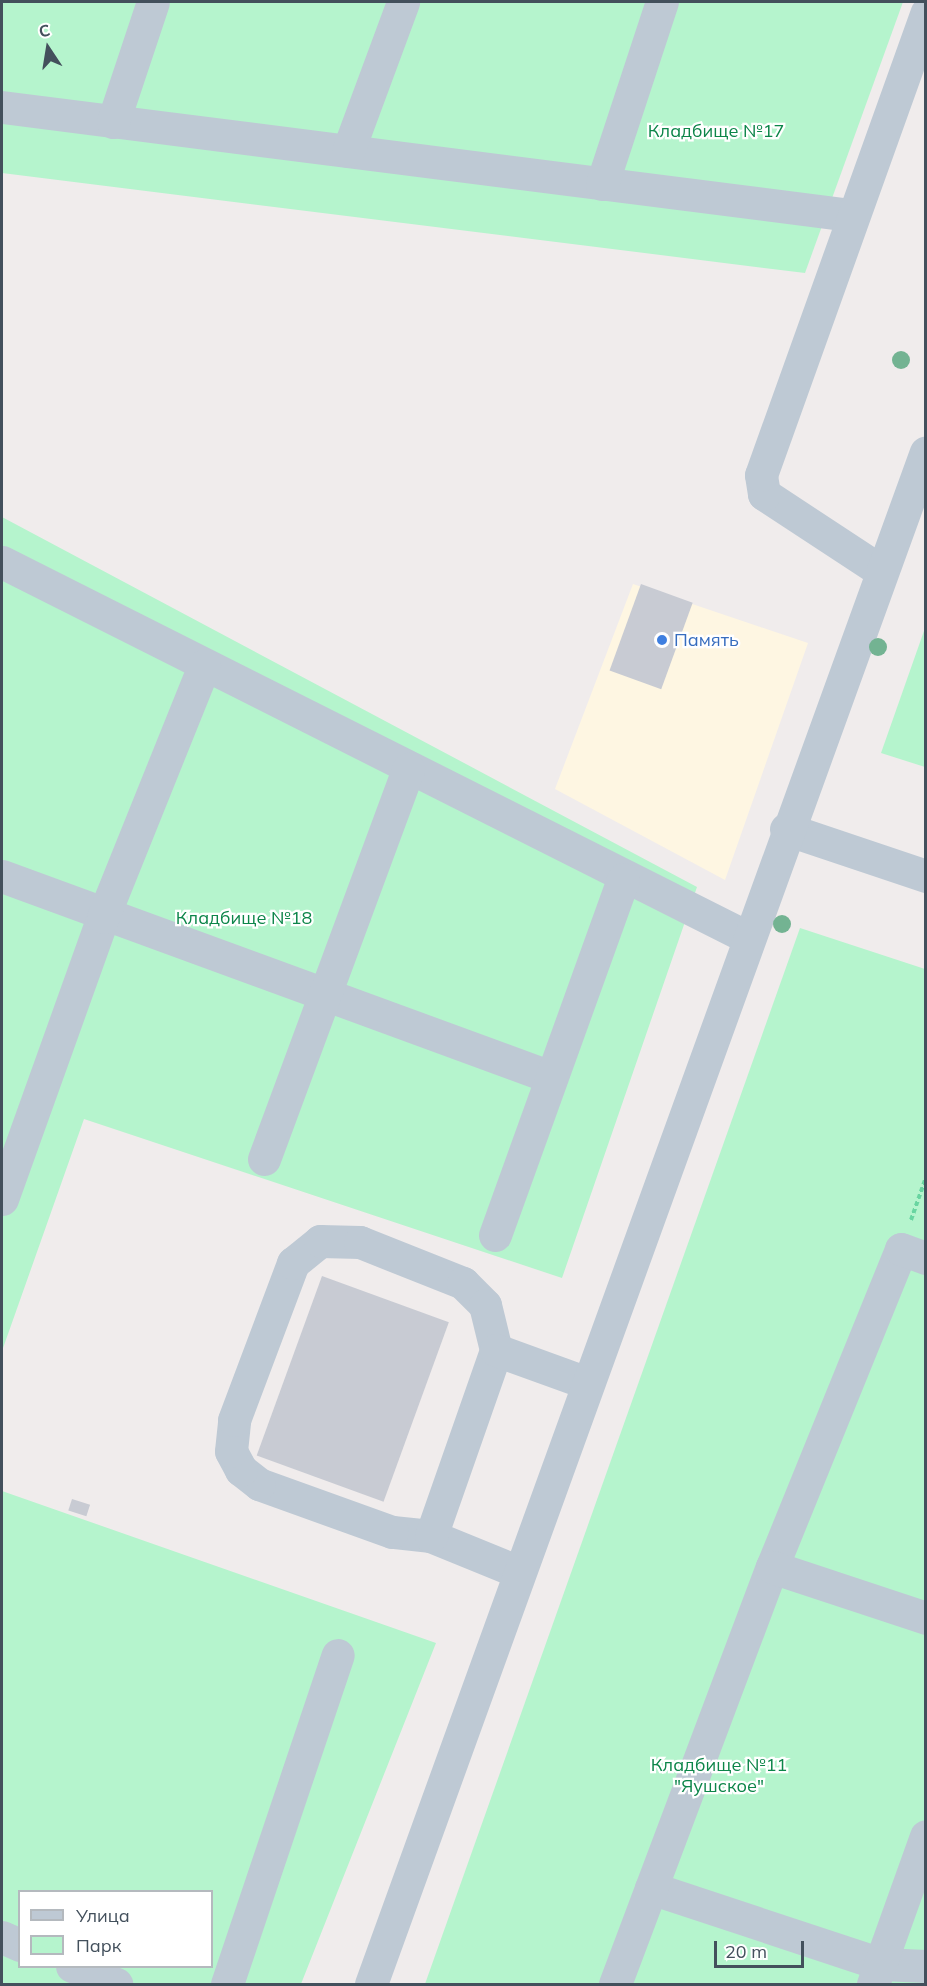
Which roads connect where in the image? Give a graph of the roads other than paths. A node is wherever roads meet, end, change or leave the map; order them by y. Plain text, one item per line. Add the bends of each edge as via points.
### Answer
1 (153, 2) edge
2 (404, 2) edge
3 (662, 2) edge
4 (903, 2) edge
5 (926, 12) edge
6 (2, 107) edge
7 (113, 122) junction
8 (348, 151) junction
9 (602, 184) junction
10 (851, 215) junction
11 (926, 452) edge
12 (2, 562) edge
13 (882, 571) junction
14 (204, 666) junction
15 (408, 770) junction
16 (786, 829) junction
17 (2, 876) edge
18 (926, 876) edge
19 (623, 879) junction
20 (103, 917) junction
21 (747, 937) junction
22 (325, 996) junction
23 (551, 1077) junction
24 (11, 1143) edge
25 (264, 1160) dead end
26 (2, 1199) edge
27 (495, 1235) dead end
28 (913, 1253) edge
29 (496, 1350) junction
30 (587, 1383) junction
31 (431, 1536) junction
32 (772, 1567) junction
33 (519, 1572) junction
34 (926, 1618) edge
35 (338, 1655) dead end
36 (926, 1836) edge
37 (651, 1888) junction
38 (2, 1937) edge
39 (18, 1944) edge
40 (926, 1966) edge
41 (77, 1968) edge
42 (877, 1974) edge
43 (116, 1984) edge
44 (227, 1984) edge
45 (370, 1984) edge
46 (615, 1984) edge

1 - 7 street
2 - 8 street
3 - 9 street
4 - 5 street
5 - 10 street
6 - 7 street
7 - 8 street
8 - 9 street
9 - 10 street
10 - 13 street via 760,474 764,494
11 - 13 street
12 - 14 street
13 - 16 street
14 - 15 street
14 - 20 street
15 - 19 street
15 - 22 street
16 - 18 street
16 - 21 street
17 - 20 street
19 - 21 street
19 - 23 street
20 - 22 street
20 - 24 street
21 - 30 street
22 - 23 street
22 - 25 street
23 - 27 street
24 - 26 street
28 - 32 street
29 - 30 street
29 - 31 street
29 - 31 street via 485,1305 463,1283 360,1242 320,1241 293,1263 234,1420 231,1451 241,1470 259,1484 392,1532
30 - 33 street
31 - 33 street
32 - 34 street
32 - 37 street
33 - 45 street
35 - 44 street
36 - 42 street
37 - 42 street
37 - 46 street
38 - 39 street
40 - 42 street
41 - 43 street

